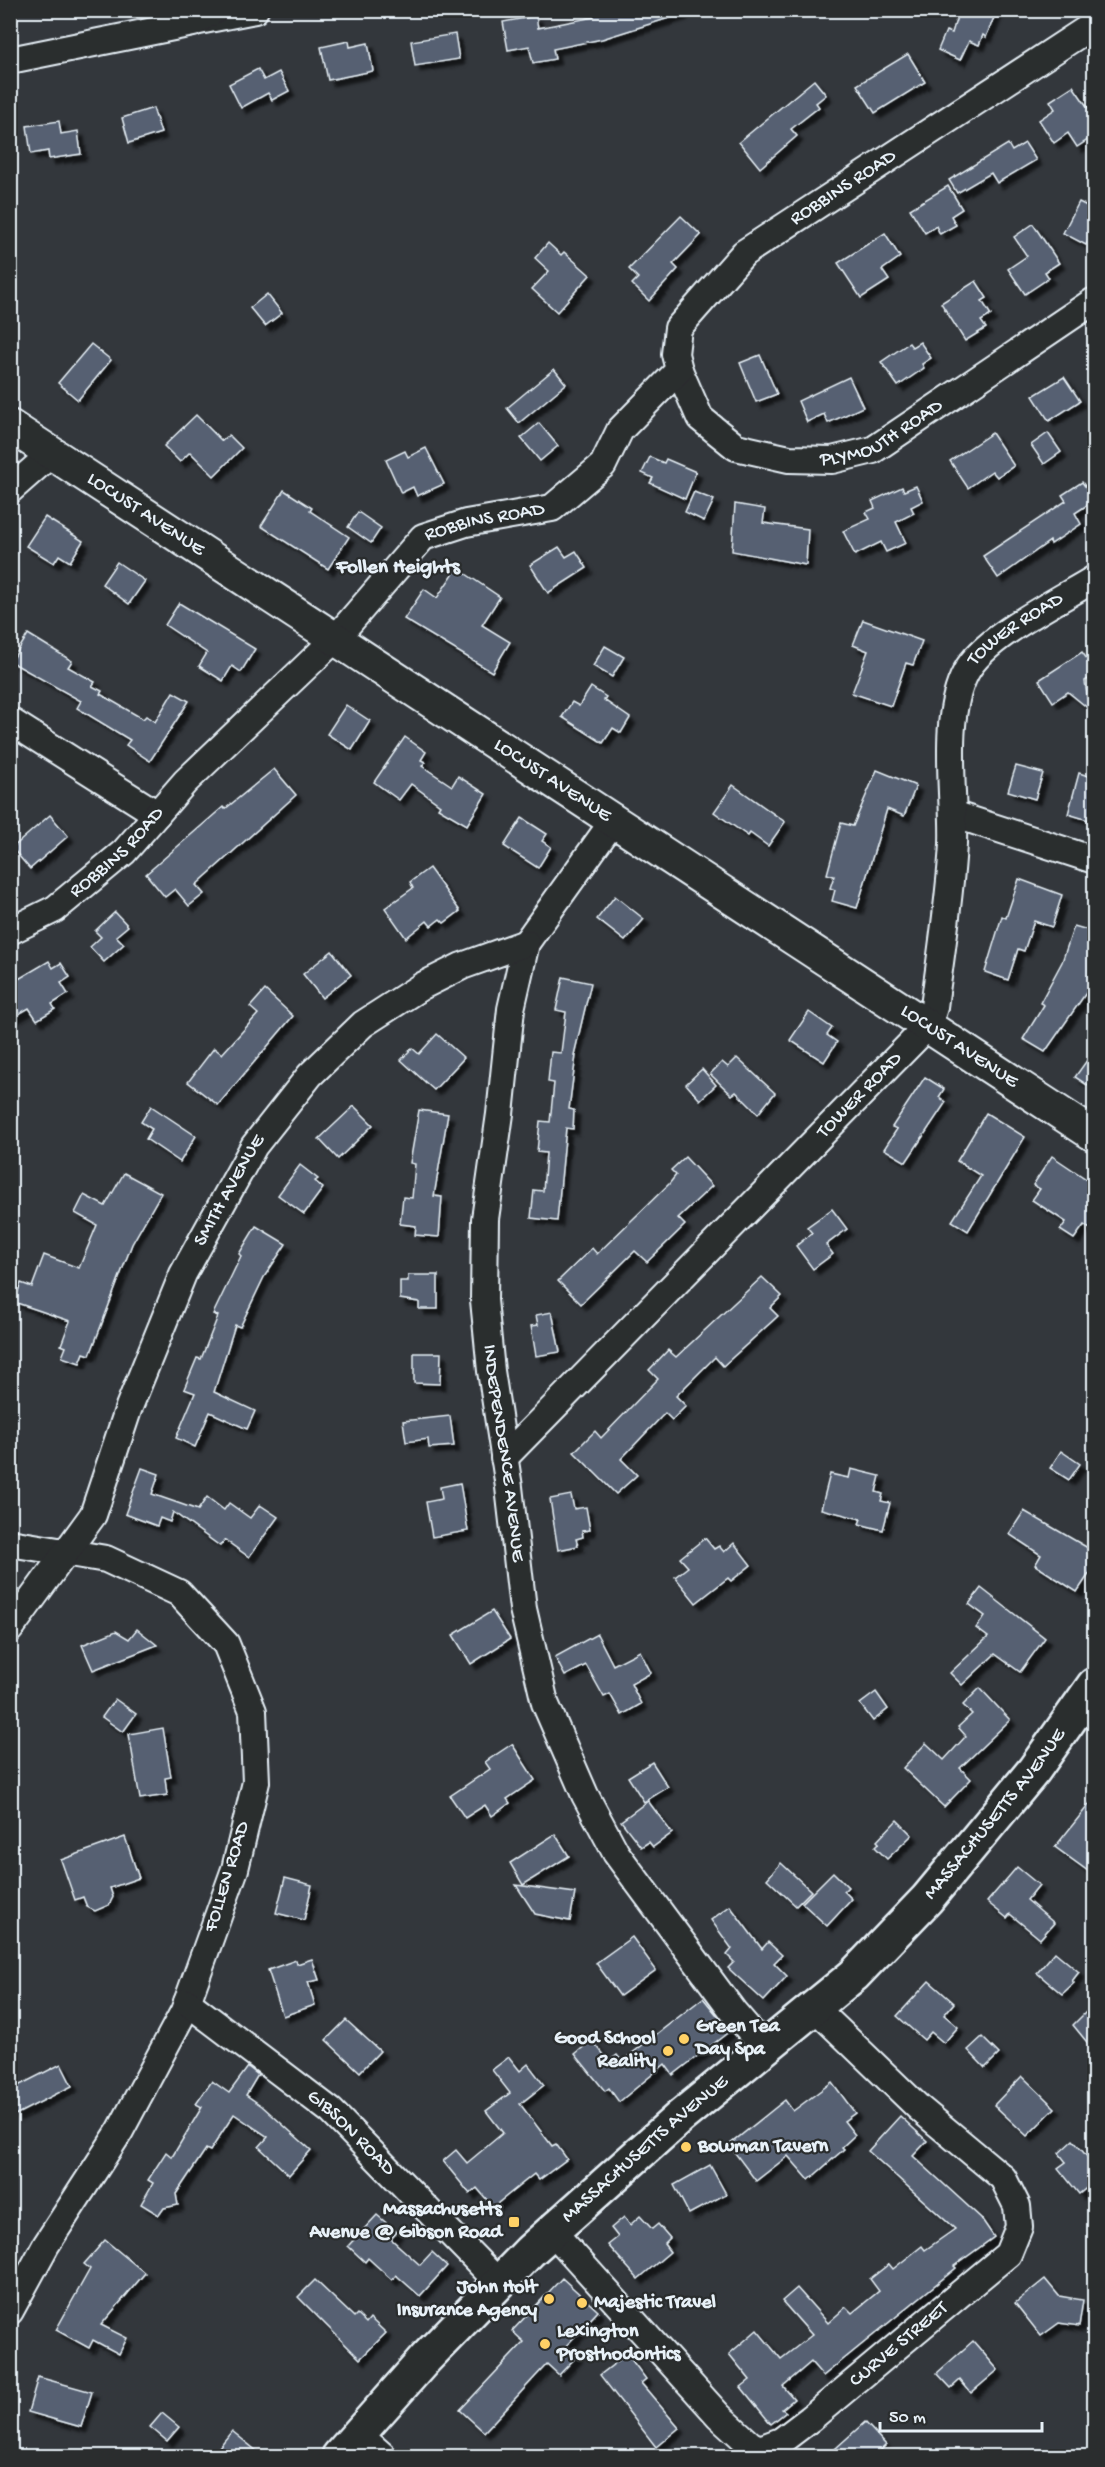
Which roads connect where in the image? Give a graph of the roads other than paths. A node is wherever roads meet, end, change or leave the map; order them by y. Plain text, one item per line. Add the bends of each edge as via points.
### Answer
1 (215, 10) edge
2 (255, 10) edge
3 (193, 23) junction
4 (1087, 24) edge
5 (10, 60) edge
6 (1095, 301) edge
7 (679, 369) junction
8 (10, 426) edge
9 (52, 453) junction
10 (10, 490) edge
11 (1095, 579) edge
12 (336, 638) junction
13 (10, 721) edge
14 (157, 814) junction
15 (953, 814) junction
16 (614, 820) junction
17 (1095, 860) edge
18 (10, 931) edge
19 (526, 943) junction
20 (928, 1026) junction
21 (1095, 1135) edge
22 (504, 1458) junction
23 (10, 1543) edge
24 (66, 1553) junction
25 (10, 1629) edge
26 (1095, 1686) edge
27 (187, 2002) junction
28 (815, 2008) junction
29 (765, 2048) junction
30 (552, 2231) junction
31 (499, 2283) junction
32 (10, 2311) edge
33 (349, 2445) edge
34 (383, 2457) edge

1 - 3 street
2 - 3 street
3 - 5 street
4 - 7 street, ROBBINS ROAD via 744,253 678,328 675,354
6 - 7 street, PLYMOUTH ROAD via 873,450 832,460 789,459 736,447 700,418
7 - 12 street, ROBBINS ROAD via 620,430 603,465 552,508 466,523 423,537
8 - 9 street, LOCUST AVENUE
9 - 10 street
9 - 12 street, LOCUST AVENUE
11 - 15 street, TOWER ROAD via 988,646 966,671 954,713
12 - 14 street, ROBBINS ROAD via 185,782
12 - 16 street, LOCUST AVENUE
13 - 14 street
14 - 18 street, ROBBINS ROAD via 124,852 56,909
15 - 17 street
15 - 20 street, TOWER ROAD via 951,872 934,1007
16 - 19 street, INDEPENDENCE AVENUE
16 - 20 street, LOCUST AVENUE
19 - 22 street, INDEPENDENCE AVENUE via 511,1009 485,1219 484,1300
19 - 24 street, SMITH AVENUE via 462,966 363,1024 310,1075 254,1146 183,1274 129,1407 93,1515
20 - 21 street, LOCUST AVENUE
20 - 22 street, TOWER ROAD
22 - 29 street, INDEPENDENCE AVENUE via 524,1609 545,1703 585,1795 616,1853 726,2002
23 - 24 street, FOLLEN ROAD
24 - 25 street, SMITH AVENUE
24 - 27 street, FOLLEN ROAD via 106,1559 179,1593 226,1644 253,1711 256,1782 235,1869
26 - 28 main road, MASSACHUSETTS AVENUE via 1034,1770 927,1899 854,1975
27 - 31 street, GIBSON ROAD via 331,2111
27 - 32 street, FOLLEN ROAD via 120,2131 46,2245
28 - 29 main road, MASSACHUSETTS AVENUE
28 - 30 street, CURVE STREET via 920,2108 1003,2178 1017,2206 1020,2227 1008,2254 810,2419 781,2441 760,2449 719,2416
29 - 30 main road, MASSACHUSETTS AVENUE via 680,2116
30 - 31 main road, MASSACHUSETTS AVENUE
31 - 33 main road, MASSACHUSETTS AVENUE
33 - 34 street

